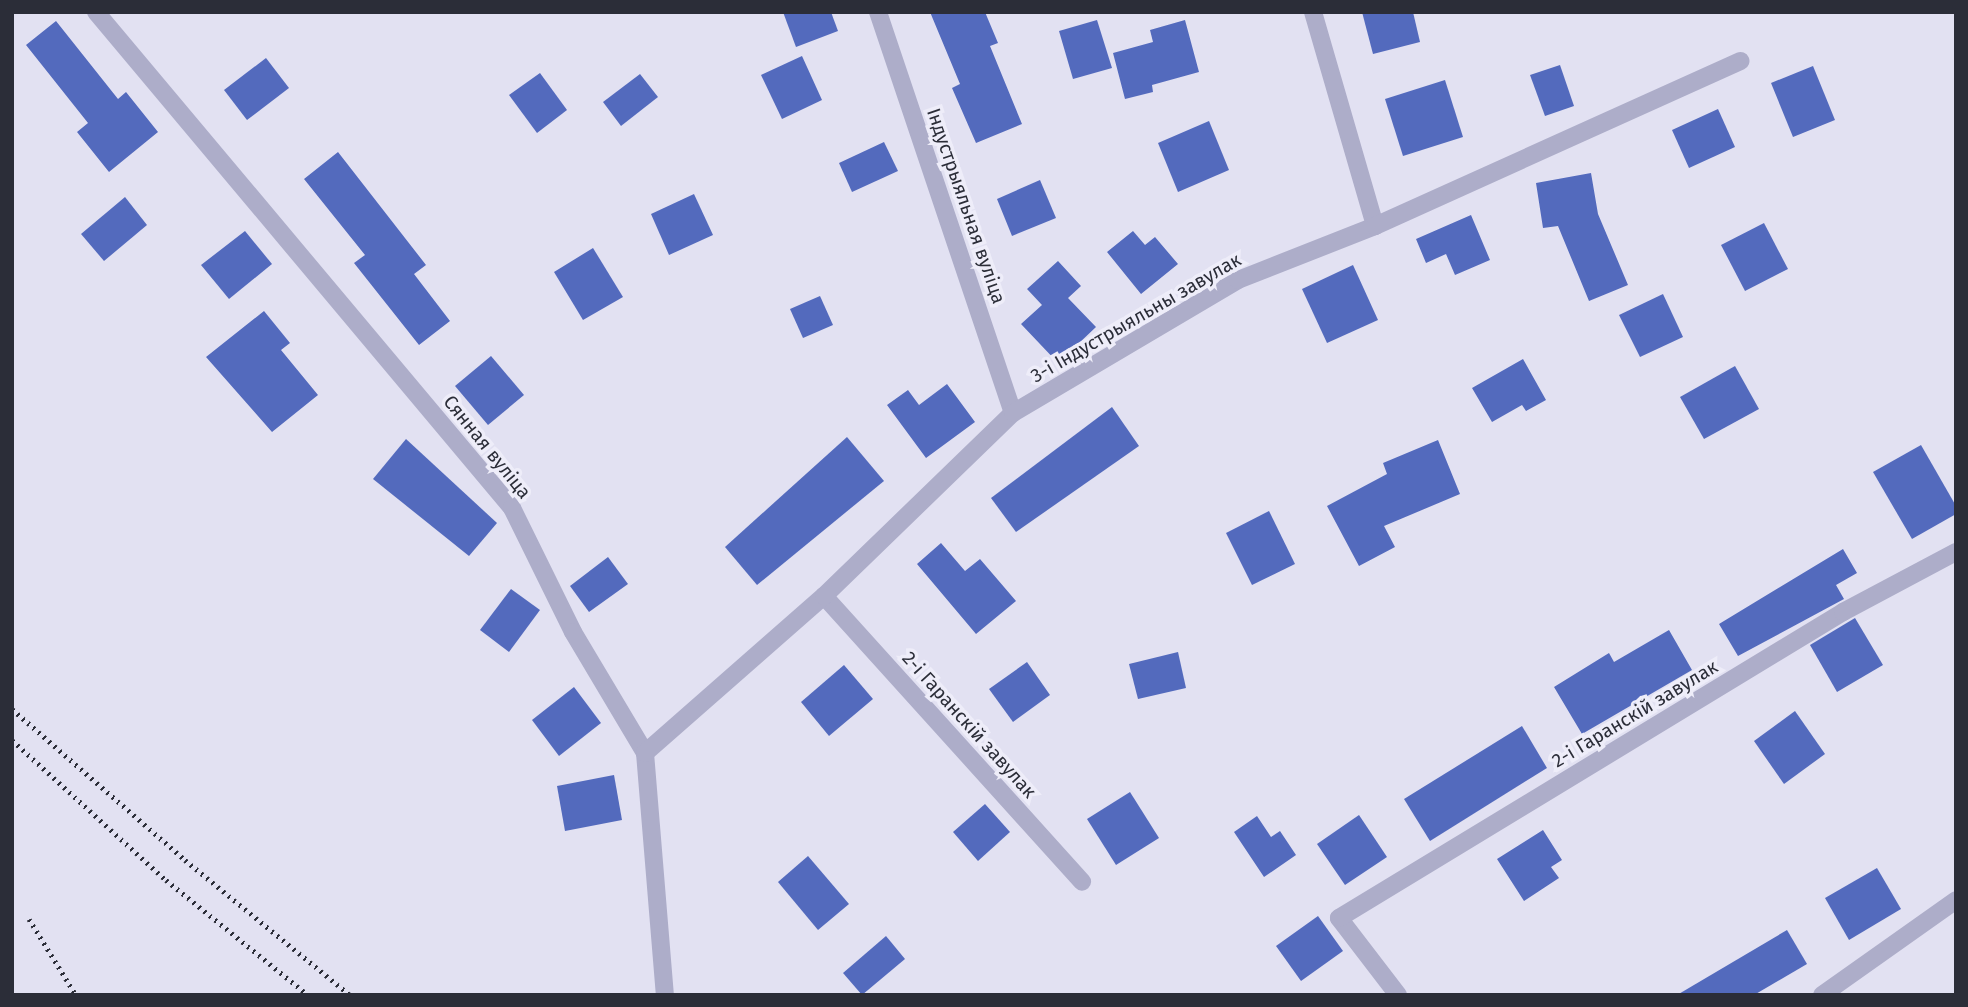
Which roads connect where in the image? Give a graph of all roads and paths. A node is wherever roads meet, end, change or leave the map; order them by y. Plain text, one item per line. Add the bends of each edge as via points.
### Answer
1 (96, 12) edge
2 (878, 12) edge
3 (1312, 12) edge
4 (1740, 61) dead end
5 (1375, 226) junction
6 (1013, 413) junction
7 (1956, 552) edge
8 (824, 596) junction
9 (645, 753) junction
10 (1082, 882) dead end
11 (1956, 900) edge
12 (665, 995) edge
13 (1398, 995) edge
14 (1822, 995) edge

1 - 9 street, Сянная вуліца via 512,508 573,632
2 - 6 street, Індустрыяльная вуліца
3 - 5 street
4 - 5 street, 3-і Індустрыяльны завулак
5 - 6 street, 3-і Індустрыяльны завулак via 1238,280
6 - 8 street, 3-і Індустрыяльны завулак
7 - 13 street, 2-і Гаранскій завулак via 1843,612 1339,918
8 - 9 street, 3-і Індустрыяльны завулак
8 - 10 street, 2-і Гаранскій завулак
9 - 12 street, Сянная вуліца
11 - 14 street

